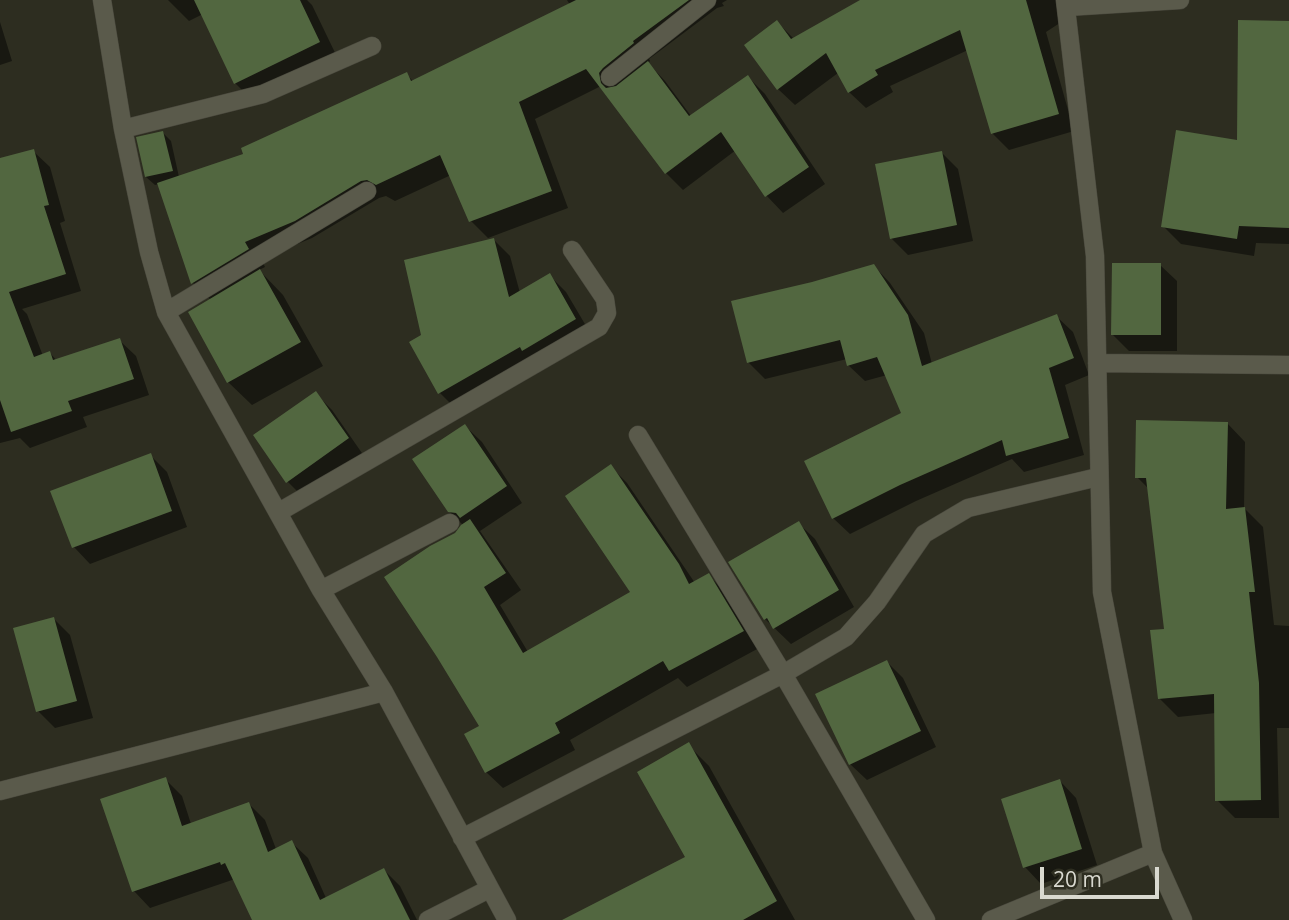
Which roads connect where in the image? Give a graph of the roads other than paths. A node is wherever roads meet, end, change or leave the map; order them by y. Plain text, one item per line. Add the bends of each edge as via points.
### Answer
1 (102, 0) edge
2 (707, 0) edge
3 (1180, 0) edge
4 (1066, 4) edge
5 (372, 46) dead end
6 (610, 77) dead end
7 (123, 129) junction
8 (367, 191) dead end
9 (572, 250) dead end
10 (166, 312) junction
11 (1097, 363) junction
12 (1288, 365) edge
13 (638, 435) dead end
14 (1098, 477) junction
15 (279, 512) junction
16 (450, 523) dead end
17 (321, 590) junction
18 (783, 674) junction
19 (384, 692) junction
20 (0, 791) edge
21 (462, 838) junction
22 (1153, 853) junction
23 (489, 889) junction
24 (428, 920) edge
25 (507, 920) edge
26 (926, 920) edge
27 (991, 920) edge
28 (1183, 920) edge

1 - 7 street
2 - 6 street
3 - 4 street
4 - 11 street via 1095,256
5 - 7 street via 263,94
7 - 10 street
8 - 10 street
9 - 15 street via 605,299 607,313 599,327
10 - 15 street
11 - 12 street
11 - 14 street
13 - 18 street
14 - 18 street via 968,508 924,534 877,602 846,637
14 - 22 street via 1102,592
15 - 17 street
16 - 17 street
17 - 19 street
18 - 21 street
18 - 26 street
19 - 20 street
19 - 21 street
21 - 23 street
22 - 27 street
22 - 28 street
23 - 24 street
23 - 25 street

